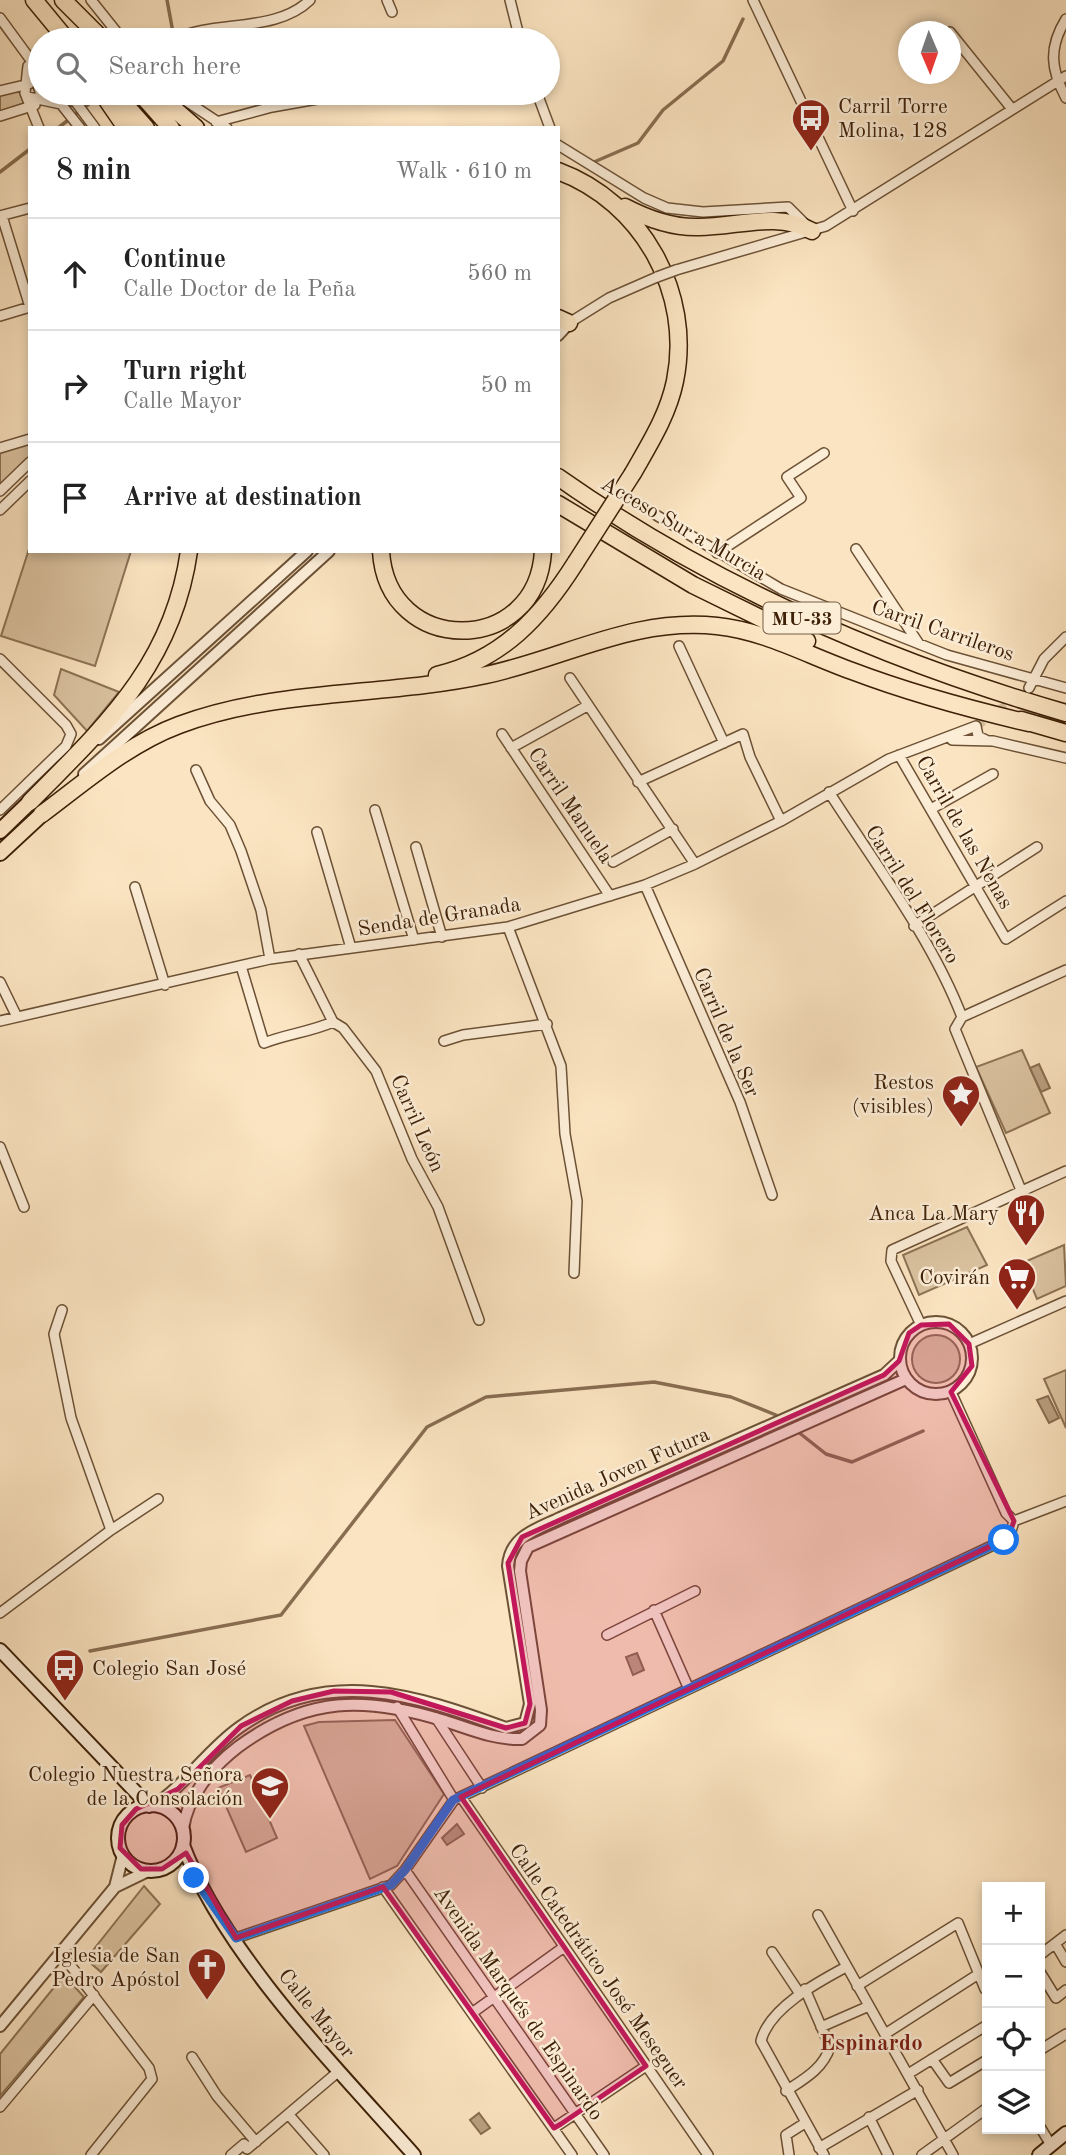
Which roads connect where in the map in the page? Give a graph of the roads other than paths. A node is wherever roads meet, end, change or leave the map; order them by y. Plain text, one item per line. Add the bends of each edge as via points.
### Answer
1 (34, 0) edge
2 (63, 0) edge
3 (91, 0) edge
4 (310, 0) edge
5 (387, 0) edge
6 (510, 0) edge
7 (753, 0) edge
8 (392, 12) dead end
9 (0, 18) edge
10 (1066, 19) edge
11 (56, 28) edge
12 (85, 28) edge
13 (91, 28) edge
14 (113, 28) edge
15 (219, 28) edge
16 (518, 28) edge
17 (961, 45) edge
18 (25, 53) junction
19 (28, 57) edge
20 (27, 71) junction
21 (28, 75) edge
22 (1061, 78) edge
23 (14, 86) junction
24 (0, 91) edge
25 (28, 93) edge
26 (1066, 98) edge
27 (28, 99) edge
28 (34, 105) edge
29 (62, 105) edge
30 (78, 105) edge
31 (110, 105) edge
32 (126, 105) edge
33 (151, 105) edge
34 (170, 105) edge
35 (191, 105) edge
36 (283, 105) edge
37 (541, 105) edge
38 (1012, 110) junction
39 (0, 116) edge
40 (216, 122) junction
41 (38, 126) edge
42 (78, 126) edge
43 (94, 126) edge
44 (125, 126) edge
45 (144, 126) edge
46 (169, 126) edge
47 (194, 126) edge
48 (223, 126) edge
49 (549, 126) edge
50 (560, 146) edge
51 (560, 172) edge
52 (612, 201) junction
53 (28, 209) edge
54 (853, 211) junction
55 (1, 216) edge
56 (812, 231) junction
57 (28, 301) edge
58 (28, 308) edge
59 (0, 316) edge
60 (561, 327) edge
61 (28, 440) edge
62 (0, 448) edge
63 (824, 453) dead end
64 (28, 464) edge
65 (560, 478) edge
66 (28, 483) edge
67 (0, 491) edge
68 (560, 505) edge
69 (0, 510) edge
70 (656, 515) dead end
71 (856, 549) dead end
72 (189, 553) edge
73 (305, 553) edge
74 (327, 553) edge
75 (381, 553) edge
76 (543, 553) edge
77 (718, 553) junction
78 (1066, 637) edge
79 (919, 645) junction
80 (679, 646) dead end
81 (0, 659) edge
82 (570, 678) dead end
83 (1034, 679) junction
84 (1029, 688) dead end
85 (1066, 688) edge
86 (341, 692) junction
87 (587, 706) junction
88 (1066, 713) edge
89 (1030, 723) junction
90 (1066, 733) edge
91 (502, 734) dead end
92 (986, 740) junction
93 (724, 743) junction
94 (927, 746) junction
95 (512, 748) junction
96 (900, 755) junction
97 (1066, 758) edge
98 (196, 770) dead end
99 (993, 775) dead end
100 (639, 782) junction
101 (829, 792) junction
102 (30, 802) junction
103 (931, 808) junction
104 (0, 810) edge
105 (375, 810) dead end
106 (42, 814) junction
107 (781, 821) junction
108 (673, 829) junction
109 (0, 831) edge
110 (317, 832) dead end
111 (416, 847) dead end
112 (1037, 847) dead end
113 (0, 853) edge
114 (613, 862) dead end
115 (695, 864) junction
116 (645, 885) junction
117 (135, 887) dead end
118 (978, 887) junction
119 (610, 896) junction
120 (1066, 901) edge
121 (914, 926) junction
122 (508, 928) junction
123 (442, 937) junction
124 (414, 940) junction
125 (351, 948) junction
126 (299, 954) junction
127 (270, 959) junction
128 (241, 966) junction
129 (1066, 970) edge
130 (0, 982) edge
131 (165, 985) junction
132 (17, 1017) junction
133 (959, 1020) junction
134 (0, 1021) edge
135 (333, 1022) junction
136 (547, 1024) junction
137 (444, 1041) dead end
138 (0, 1147) edge
139 (1066, 1171) edge
140 (1021, 1191) junction
141 (772, 1195) dead end
142 (24, 1207) dead end
143 (574, 1273) dead end
144 (1066, 1301) edge
145 (62, 1310) dead end
146 (479, 1320) dead end
147 (921, 1325) junction
148 (970, 1344) junction
149 (899, 1361) junction
150 (906, 1379) junction
151 (951, 1392) junction
152 (158, 1499) dead end
153 (1066, 1501) edge
154 (1014, 1521) junction
155 (111, 1530) junction
156 (695, 1591) dead end
157 (654, 1610) junction
158 (0, 1613) edge
159 (607, 1635) dead end
160 (0, 1650) edge
161 (688, 1688) junction
162 (397, 1707) junction
163 (436, 1718) junction
164 (125, 1780) junction
165 (482, 1788) junction
166 (457, 1799) junction
167 (151, 1806) junction
168 (131, 1813) junction
169 (183, 1829) junction
170 (183, 1845) junction
171 (123, 1855) junction
172 (169, 1866) junction
173 (405, 1870) junction
174 (148, 1871) junction
175 (202, 1886) junction
176 (115, 1887) junction
177 (383, 1887) junction
178 (818, 1915) dead end
179 (1066, 1935) edge
180 (236, 1938) junction
181 (1056, 1945) junction
182 (564, 1947) junction
183 (772, 1952) dead end
184 (1045, 1952) edge
185 (61, 1953) junction
186 (1066, 1962) edge
187 (846, 1967) junction
188 (977, 1975) junction
189 (982, 1982) edge
190 (857, 1986) junction
191 (1066, 1990) edge
192 (803, 1992) junction
193 (1045, 1992) edge
194 (94, 1995) junction
195 (494, 1998) junction
196 (869, 2006) junction
197 (472, 2013) junction
198 (0, 2026) edge
199 (821, 2027) junction
200 (982, 2028) edge
201 (885, 2034) junction
202 (1066, 2034) edge
203 (1045, 2047) edge
204 (192, 2057) dead end
205 (932, 2059) junction
206 (982, 2063) edge
207 (646, 2066) junction
208 (339, 2071) junction
209 (908, 2074) junction
210 (918, 2090) junction
211 (786, 2091) junction
212 (0, 2107) edge
213 (982, 2112) edge
214 (576, 2114) junction
215 (289, 2115) junction
216 (869, 2117) junction
217 (804, 2123) junction
218 (554, 2128) junction
219 (1066, 2133) edge
220 (1044, 2134) edge
221 (945, 2140) junction
222 (256, 2142) junction
223 (1051, 2145) junction
224 (822, 2151) edge
225 (249, 2152) edge
226 (92, 2155) edge
227 (230, 2155) edge
228 (324, 2155) edge
229 (414, 2155) edge
230 (572, 2155) edge
231 (604, 2155) edge
232 (708, 2155) edge
233 (789, 2155) edge
234 (888, 2155) edge
235 (922, 2155) edge
236 (953, 2155) edge
237 (1039, 2155) edge

1 - 11 highway
2 - 12 highway
2 - 13 highway
3 - 14 street
4 - 15 street via 266,20
5 - 8 street
6 - 16 street
7 - 54 street
9 - 18 street
10 - 22 street via 1053,50 1052,68
17 - 38 street
18 - 19 street
18 - 20 street
20 - 21 street
20 - 23 street
22 - 26 street
22 - 38 street
23 - 24 street
23 - 25 street
27 - 39 street
28 - 41 street
29 - 42 street
30 - 43 street
31 - 44 highway
32 - 45 highway
33 - 46 highway
34 - 47 highway
35 - 40 street
36 - 40 street
37 - 49 street
38 - 54 street
40 - 48 street
50 - 56 street via 667,208 703,212 788,208
51 - 52 highway
52 - 56 highway via 675,226 775,220
52 - 86 highway, bridge via 642,233 673,302 677,366 657,431 547,606 499,649 446,673
53 - 55 street
54 - 56 street
55 - 57 street
56 - 60 street, bridge via 657,276
58 - 59 street
61 - 62 street
63 - 77 street via 787,477 800,498
64 - 67 street
65 - 88 highway, Acceso Sur a Murcia / MU-33 via 684,556 784,610 915,664
66 - 69 street
68 - 89 highway, Acceso Sur a Murcia / MU-33 via 763,622 912,684
70 - 77 street, Carril Carrileros
71 - 79 street
72 - 102 highway via 173,620 147,671 114,716
73 - 102 street
74 - 106 street
75 - 76 highway via 388,582 406,608 436,627 462,632 488,627 517,610 537,582
77 - 79 street, Carril Carrileros via 781,589
78 - 83 street via 1044,659
79 - 83 street, Carril Carrileros
80 - 93 street
81 - 104 street via 66,724 71,738
82 - 87 street
83 - 84 street
83 - 85 street, Carril Carrileros
86 - 89 highway via 466,679 640,629 699,625 756,633 939,702
86 - 106 highway via 254,704 178,726 128,752
87 - 95 street
87 - 100 street
89 - 90 highway, Acceso Sur a Murcia / MU-33
91 - 95 street, Carril Manuela
92 - 94 street
92 - 94 street, Senda de Granada via 978,736 976,726
92 - 97 street
93 - 100 street
93 - 107 street via 743,734
94 - 96 street, Senda de Granada
95 - 119 street, Carril Manuela
96 - 101 street, Senda de Granada
96 - 103 street, Carril de las Nenas
98 - 127 street via 241,851 261,910
99 - 103 street
100 - 108 street
101 - 107 street, Senda de Granada
101 - 121 street, Carril del Florero
102 - 109 main road
103 - 118 street, Carril de las Nenas
105 - 124 street
106 - 113 main road
107 - 115 street, Senda de Granada
108 - 114 street
108 - 115 street
110 - 125 street
111 - 123 street
112 - 118 street
115 - 116 street, Senda de Granada
116 - 119 street, Senda de Granada
116 - 141 street, Carril de la Ser via 740,1102
117 - 131 street
118 - 120 street, Carril de las Nenas via 1006,939
118 - 121 street
119 - 122 street, Senda de Granada
121 - 133 street, Carril del Florero via 947,982
122 - 123 street, Senda de Granada
122 - 136 street
123 - 124 street, Senda de Granada
124 - 125 street, Senda de Granada
125 - 126 street, Senda de Granada
126 - 127 street, Senda de Granada
126 - 135 street, Carril León
127 - 128 street, Senda de Granada
128 - 131 street, Senda de Granada
128 - 135 street via 264,1043
129 - 133 street
130 - 132 street
131 - 132 street, Senda de Granada
132 - 134 street, Senda de Granada
133 - 140 street, Carril del Florero via 959,1044
135 - 146 street, Carril León via 343,1028 376,1071 412,1159 438,1207
136 - 137 street
136 - 143 street via 561,1066 565,1134 574,1172
138 - 142 street
139 - 140 street
140 - 147 street via 892,1250 891,1261
144 - 148 street
145 - 155 street via 54,1334 71,1418
147 - 148 street via 949,1324
147 - 149 street via 901,1346
148 - 151 street via 972,1366
149 - 150 street
149 - 167 street, Avenida Joven Futura via 884,1375 517,1541 508,1566 530,1704 525,1723 506,1727 391,1692 334,1691 302,1698 241,1726 212,1749 178,1789
150 - 151 street via 923,1393
150 - 163 street, Avenida Joven Futura via 528,1547 520,1567 540,1725 522,1739 507,1740
151 - 154 street via 1003,1508
152 - 155 street
153 - 154 street
154 - 161 street via 1004,1540
155 - 158 street
156 - 157 street
157 - 159 street
157 - 161 street
160 - 164 main road
161 - 165 street
162 - 163 street, Avenida Joven Futura
162 - 166 street
162 - 169 street, Avenida Joven Futura via 330,1704 264,1728 228,1755 203,1783 187,1806
163 - 165 street
164 - 167 main road
164 - 168 main road
165 - 166 street
166 - 173 street
166 - 182 street, Calle Catedrático José Meseguer
167 - 168 main road
167 - 169 main road via 168,1811
168 - 171 main road via 119,1832
169 - 170 main road
170 - 172 main road
170 - 175 main road, Calle Mayor
171 - 174 main road
171 - 176 street
172 - 174 main road
172 - 175 main road, Calle Mayor
173 - 177 street
173 - 195 street, Avenida Marqués de Espinardo
174 - 176 street
175 - 180 main road, Calle Mayor
176 - 185 street
177 - 180 street
177 - 197 street, Avenida Marqués de Espinardo
178 - 187 street
179 - 181 street
180 - 208 main road, Calle Mayor
181 - 184 street
181 - 186 street
182 - 195 street
182 - 207 street, Calle Catedrático José Meseguer
183 - 192 street
185 - 194 street
185 - 198 street
187 - 190 street
187 - 192 street
188 - 189 street
188 - 190 street via 958,1923
188 - 201 street
190 - 196 street
191 - 193 street via 1056,1998
192 - 199 street
192 - 211 street via 764,2029 761,2041
194 - 212 street
194 - 226 street via 149,2068 152,2080
195 - 197 street
195 - 214 street, Avenida Marqués de Espinardo
196 - 199 street
196 - 201 street
197 - 218 street, Avenida Marqués de Espinardo
199 - 211 street via 830,2047 826,2058 811,2075
200 - 205 street
201 - 209 street
202 - 203 street
204 - 222 street
205 - 206 street via 949,2083
205 - 209 street
207 - 214 street
207 - 232 street, Calle Catedrático José Meseguer
208 - 215 street
208 - 229 main road, Calle Mayor
209 - 210 street
210 - 216 street
210 - 221 street
211 - 217 street
213 - 221 street
214 - 218 street
214 - 231 street, Avenida Marqués de Espinardo
215 - 222 street
215 - 228 street
216 - 224 street
216 - 234 street
217 - 224 street
217 - 233 street via 786,2135
218 - 230 street, Avenida Marqués de Espinardo
219 - 223 main road
220 - 223 street
221 - 235 street
221 - 236 street
222 - 225 street
223 - 237 main road
225 - 227 street via 244,2144

